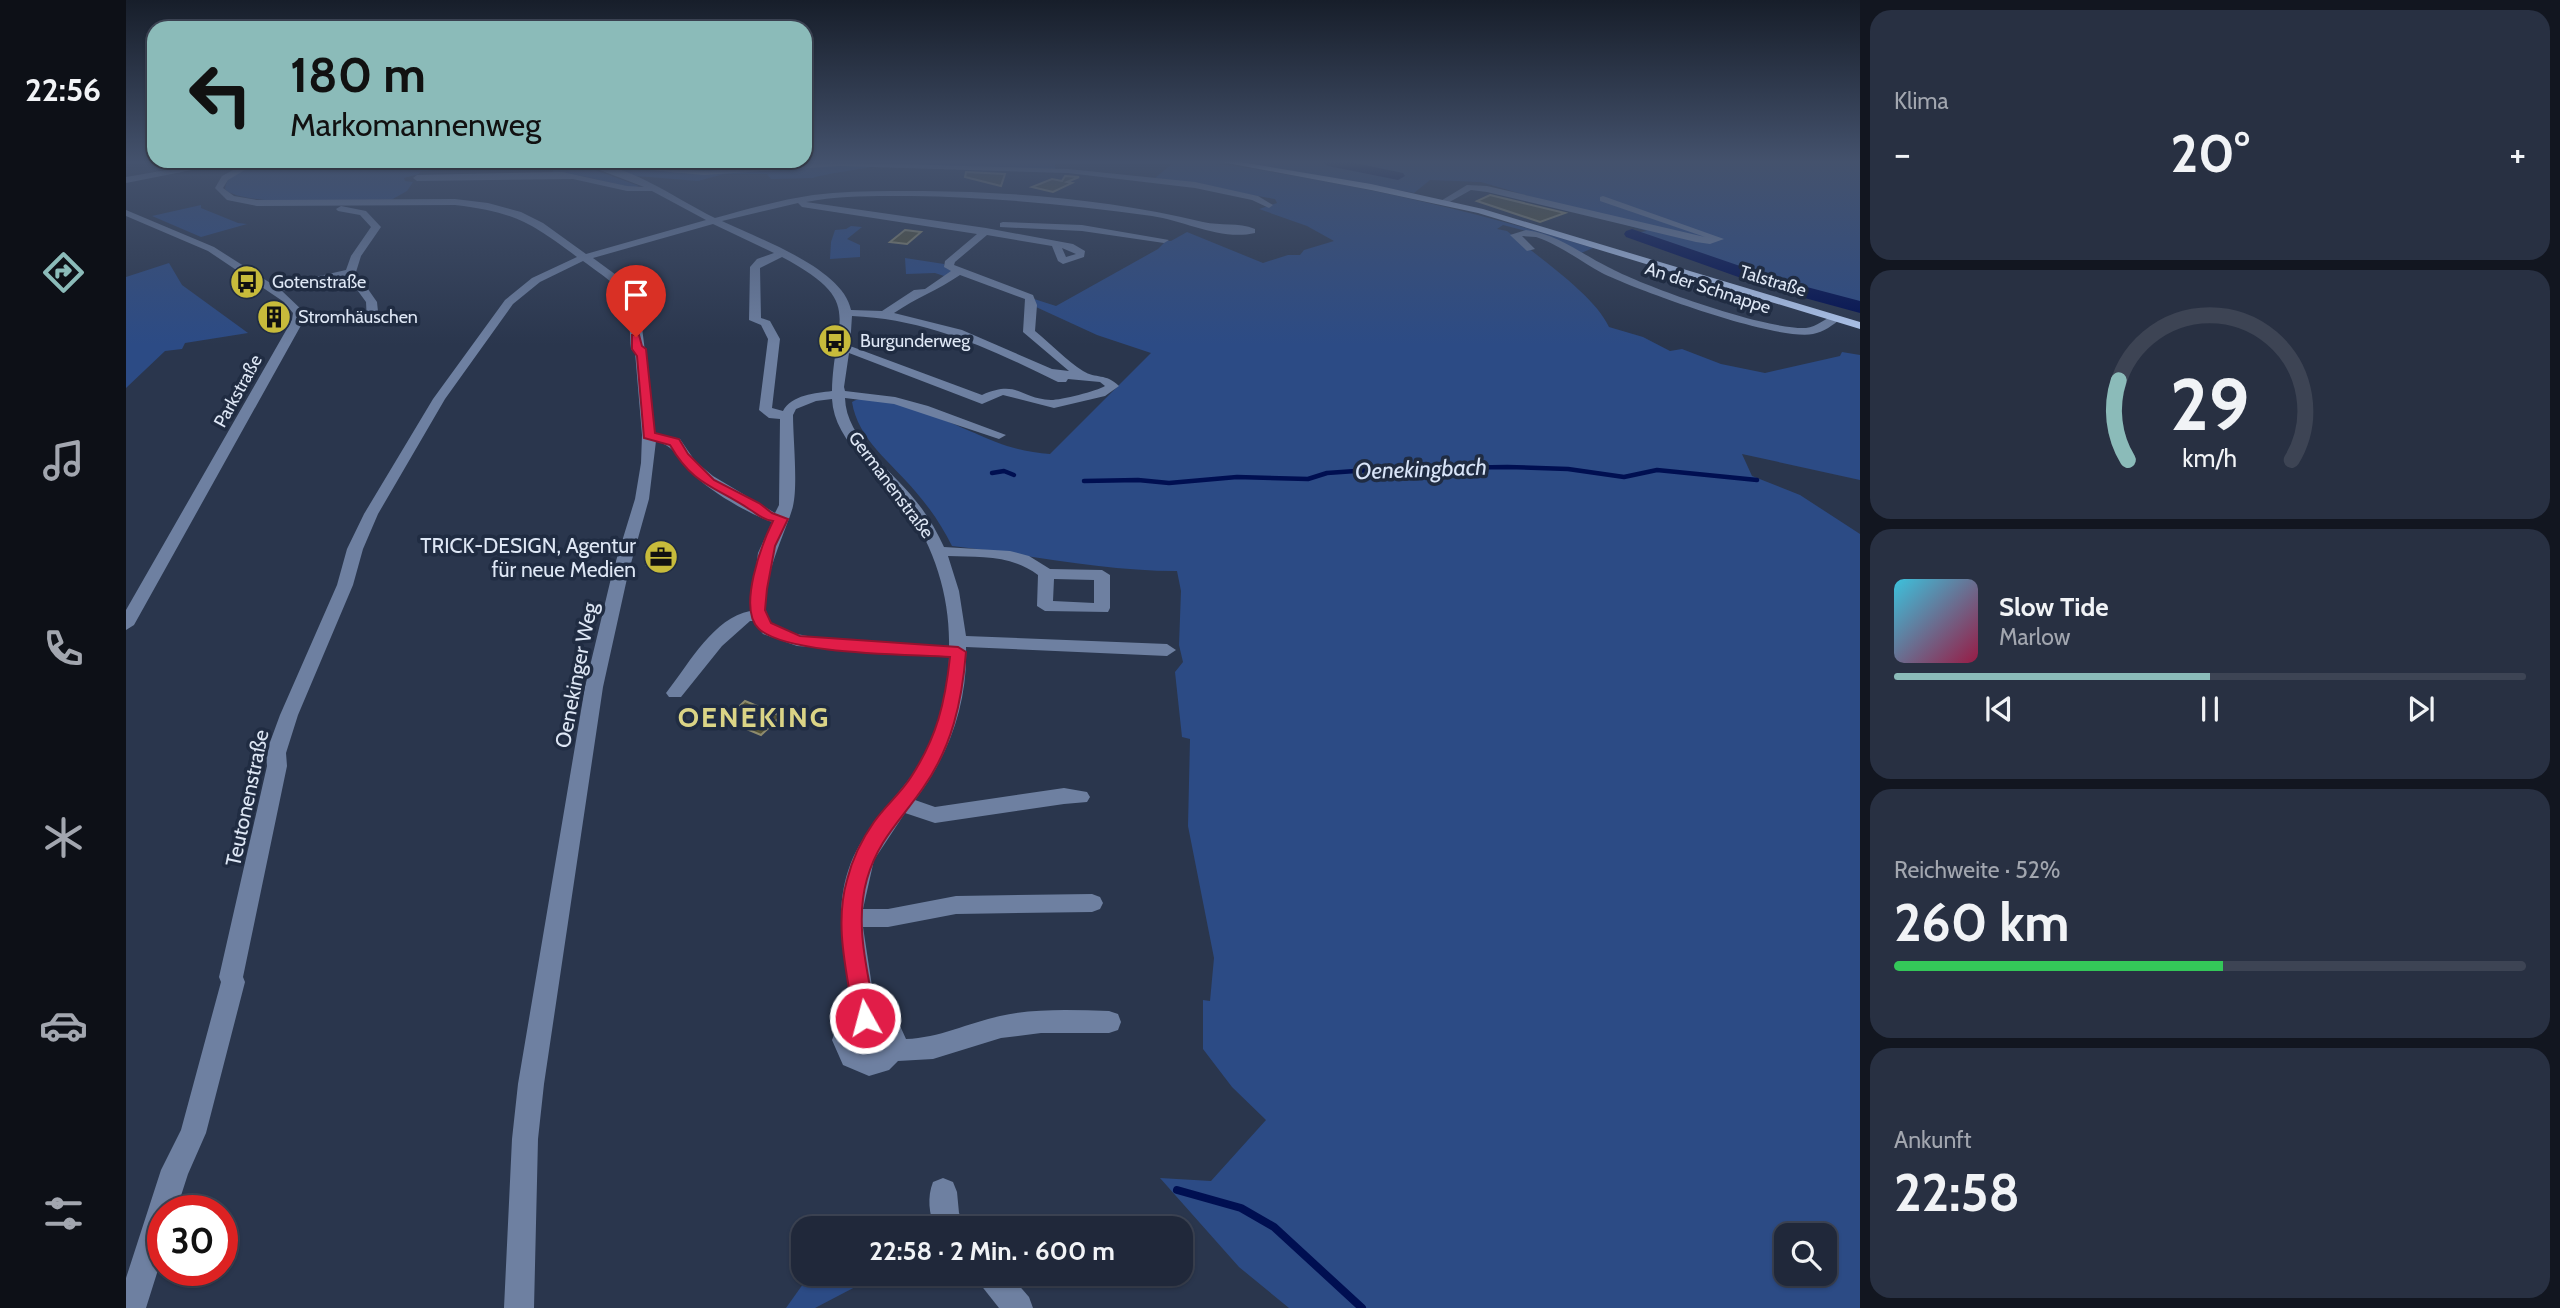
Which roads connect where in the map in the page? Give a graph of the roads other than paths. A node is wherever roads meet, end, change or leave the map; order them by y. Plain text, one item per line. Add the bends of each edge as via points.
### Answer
1 (150, 223) edge
2 (375, 223) edge
3 (537, 223) edge
4 (706, 223) edge
5 (717, 223) edge
6 (928, 223) edge
7 (1194, 223) edge
8 (1525, 223) edge
9 (1630, 223) edge
10 (1674, 223) edge
11 (1209, 226) dead end
12 (981, 230) junction
13 (1164, 240) dead end
14 (1056, 244) dead end
15 (1530, 248) dead end
16 (780, 254) junction
17 (585, 257) junction
18 (351, 272) junction
19 (957, 272) junction
20 (272, 290) junction
21 (847, 313) junction
22 (885, 314) junction
23 (1835, 318) junction
24 (373, 321) dead end
25 (1860, 326) edge
26 (843, 349) junction
27 (1051, 373) junction
28 (1082, 376) junction
29 (1094, 394) junction
30 (837, 396) junction
31 (787, 415) junction
32 (649, 435) junction
33 (999, 435) dead end
34 (781, 519) junction
35 (939, 551) junction
36 (1046, 574) dead end
37 (758, 615) junction
38 (126, 625) edge
39 (958, 647) junction
40 (1167, 650) dead end
41 (674, 693) dead end
42 (1080, 797) dead end
43 (899, 803) junction
44 (1092, 903) dead end
45 (852, 919) junction
46 (865, 1018) junction
47 (1109, 1022) dead end
48 (892, 1049) junction
49 (943, 1192) dead end
50 (945, 1216) edge
51 (1000, 1286) edge
52 (131, 1308) edge
53 (519, 1308) edge
54 (1018, 1308) edge

1 - 20 street, Parkstraße via 211,249
2 - 18 street via 372,236 355,254
3 - 17 street, Oenekinger Weg
4 - 17 street, Teutonenstraße
5 - 16 street
6 - 12 street
7 - 11 street, Teutonenstraße
8 - 23 main road, Talstraße
9 - 10 street via 1696,239 1720,239
12 - 13 street via 989,225 1061,227
12 - 14 street
12 - 19 street via 950,261 949,267
15 - 23 street, An der Schnappe via 1515,235 1549,238 1642,285 1780,330 1811,331
16 - 21 street via 829,283 842,297
16 - 31 street via 755,267 754,298 755,320 766,323 774,339 765,411
17 - 32 street, Oenekinger Weg via 621,283 634,303
17 - 52 street, Teutonenstraße via 536,280 509,302 424,422 355,549 345,585 276,753 233,982 212,1063 193,1133 175,1170
18 - 20 street
18 - 24 street via 369,293
19 - 22 street
19 - 28 street via 1027,296 1032,305 1029,332
20 - 38 street, Parkstraße via 297,310 298,320
21 - 22 street
21 - 26 street, Germanenstraße
22 - 27 street via 954,330
23 - 25 main road, Talstraße
26 - 29 street via 982,400 1002,391 1054,404
26 - 30 street, Germanenstraße
27 - 28 street
27 - 29 street
28 - 29 street via 1103,379 1113,386
30 - 31 street via 802,401
30 - 33 street via 897,399
30 - 35 street, Germanenstraße via 841,416 854,438 912,505
31 - 34 street via 787,498
32 - 34 street via 675,442 709,483
32 - 53 street, Oenekinger Weg via 642,499 594,687 531,1084
34 - 37 street via 766,553
35 - 36 street, Germanenstraße via 1016,556 1036,563
35 - 39 street, Germanenstraße via 950,583
37 - 39 street via 769,629 797,641
37 - 41 street via 743,617 729,629
39 - 40 street
39 - 43 street, Germanenstraße via 955,692 945,732 917,783
42 - 43 street via 1034,799 935,815
43 - 45 street, Germanenstraße via 880,827 859,870
44 - 45 street via 956,905 888,918
45 - 46 street, Germanenstraße
46 - 48 street via 890,1025
46 - 48 street via 856,1021 845,1035 847,1054 869,1064
47 - 48 street via 1026,1023 921,1052
49 - 50 street
51 - 54 street

